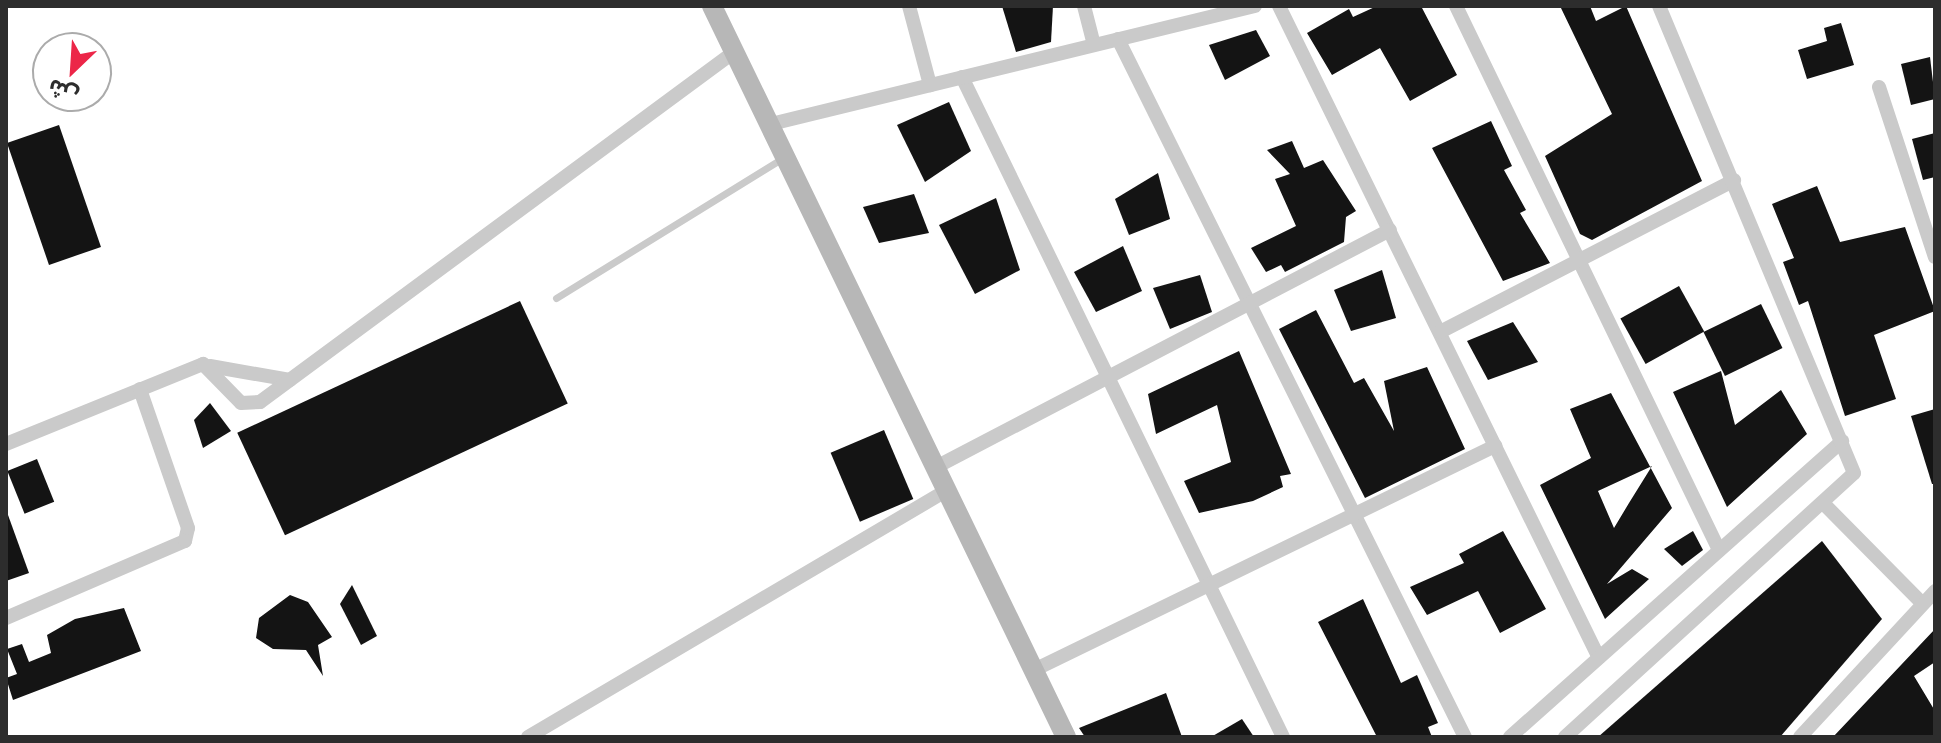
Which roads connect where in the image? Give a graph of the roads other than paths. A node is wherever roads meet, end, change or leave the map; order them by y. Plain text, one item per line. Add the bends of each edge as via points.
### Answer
1 (712, 6) edge
2 (909, 6) edge
3 (1084, 6) edge
4 (1254, 6) edge
5 (1279, 6) edge
6 (1456, 6) edge
7 (1659, 6) edge
8 (1118, 39) junction
9 (1094, 45) junction
10 (734, 52) junction
11 (962, 77) junction
12 (930, 85) junction
13 (1879, 87) dead end
14 (771, 124) junction
15 (786, 156) junction
16 (1734, 180) junction
17 (1390, 230) junction
18 (1935, 257) edge
19 (1579, 260) junction
20 (556, 298) dead end
21 (1250, 305) junction
22 (1440, 332) junction
23 (210, 366) junction
24 (1108, 377) junction
25 (290, 380) junction
26 (140, 389) junction
27 (1842, 441) junction
28 (6, 444) edge
29 (1495, 446) junction
30 (936, 467) junction
31 (947, 490) junction
32 (1823, 503) junction
33 (1354, 514) junction
34 (1719, 550) junction
35 (1210, 587) junction
36 (1935, 591) edge
37 (1921, 602) junction
38 (6, 618) edge
39 (1599, 658) junction
40 (1034, 670) junction
41 (528, 737) edge
42 (1066, 737) edge
43 (1283, 737) edge
44 (1465, 737) edge
45 (1510, 737) edge
46 (1565, 737) edge
47 (1800, 737) edge

1 - 10 main road
2 - 12 street
3 - 9 street
4 - 8 street
5 - 17 street
6 - 19 street
7 - 16 street
8 - 9 street
8 - 21 street
9 - 11 street
10 - 14 main road
10 - 25 street
11 - 12 street
11 - 24 street
12 - 14 street
13 - 18 street
14 - 15 main road
15 - 20 lane
15 - 30 main road
16 - 19 street
16 - 27 street
17 - 21 street
17 - 22 street
19 - 22 street
19 - 34 street
21 - 24 street
21 - 33 street
22 - 29 street
23 - 25 street
23 - 25 street via 246,405
23 - 26 street
24 - 30 street
24 - 35 street
26 - 28 street
26 - 38 street via 188,528 185,541
27 - 32 street via 1854,475
27 - 34 street
29 - 33 street
29 - 39 street
30 - 31 main road
31 - 40 main road
31 - 41 street
32 - 37 street
32 - 46 street
33 - 35 street
33 - 44 street
34 - 39 street
35 - 40 street
35 - 43 street
36 - 37 street
37 - 47 street
39 - 45 street
40 - 42 main road

